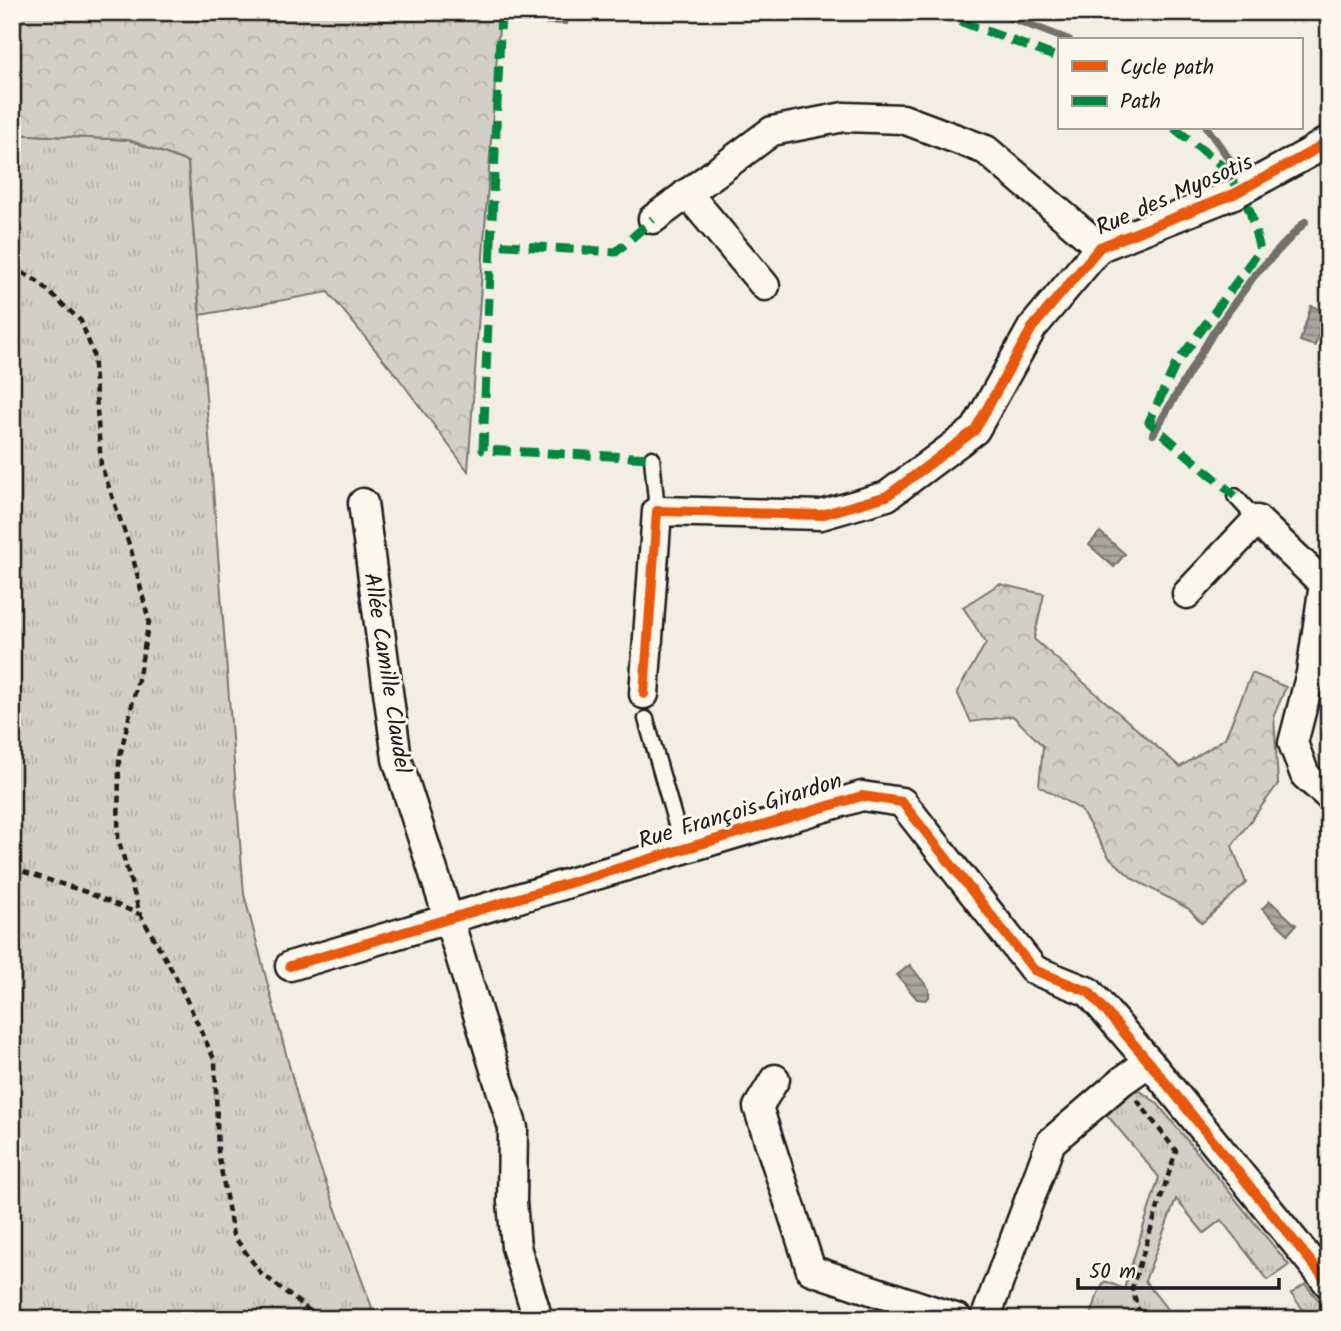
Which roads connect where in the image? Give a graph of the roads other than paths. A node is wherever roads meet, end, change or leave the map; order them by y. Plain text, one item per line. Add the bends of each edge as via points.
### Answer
1 (1329, 140) edge
2 (687, 193) junction
3 (653, 219) dead end
4 (1100, 247) junction
5 (765, 286) dead end
6 (652, 458) dead end
7 (1235, 496) dead end
8 (363, 503) dead end
9 (657, 511) junction
10 (1257, 520) junction
11 (1326, 583) edge
12 (1187, 594) dead end
13 (645, 707) joint
14 (1329, 796) edge
15 (683, 849) junction
16 (449, 920) junction
17 (290, 966) dead end
18 (1149, 1062) junction
19 (775, 1079) dead end
20 (1329, 1284) edge
21 (538, 1319) edge
22 (958, 1319) edge
23 (985, 1319) edge

1 - 4 street, Rue des Myosotis via 1234,194
2 - 3 street
2 - 4 street via 772,131 844,117 903,119 986,150
2 - 5 street
4 - 9 street, Rue des Myosotis via 1032,328 975,430 887,496 821,514
6 - 9 lane
7 - 10 lane
8 - 16 street, Allée Camille Claudel via 397,759
9 - 13 street
10 - 11 street
10 - 12 street
11 - 14 street via 1293,743 1306,775
13 - 15 lane
15 - 16 street, Rue François Girardon
15 - 18 street, Rue François Girardon via 862,796 902,802 1034,970 1089,992
16 - 17 street, Rue François Girardon
16 - 21 street via 513,1128 516,1247
18 - 20 street, Rue François Girardon
18 - 23 street via 1051,1142
19 - 22 street via 758,1107 811,1270

